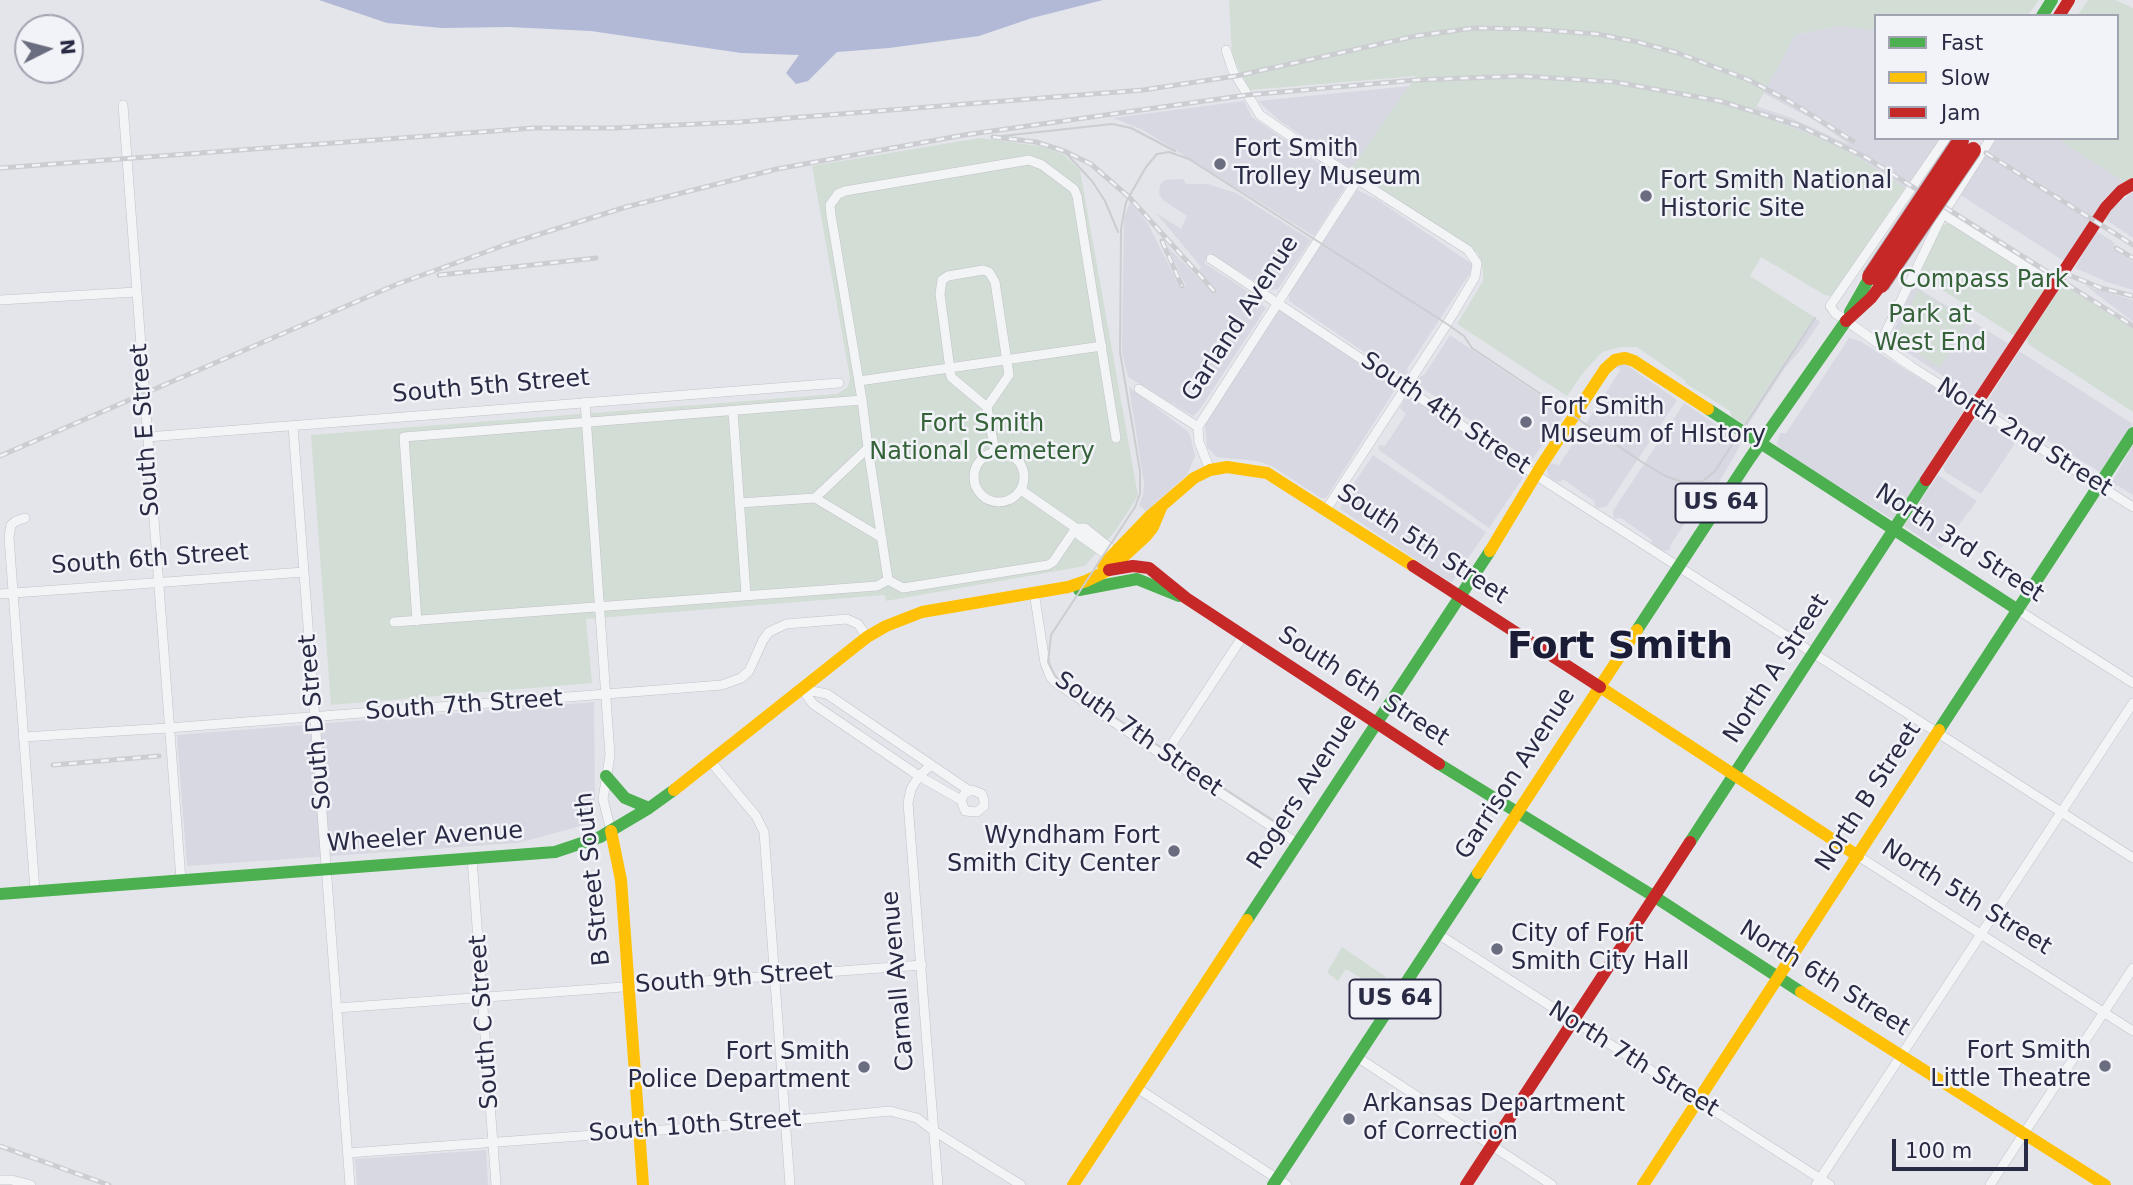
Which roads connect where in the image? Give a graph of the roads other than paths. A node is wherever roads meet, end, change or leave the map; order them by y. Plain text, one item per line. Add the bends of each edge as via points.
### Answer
1 (1226, 50) dead end
2 (123, 105) dead end
3 (1945, 140) edge
4 (1962, 140) edge
5 (1979, 140) edge
6 (1990, 140) edge
7 (1357, 180) junction
8 (2133, 184) edge
9 (1910, 192) junction
10 (1943, 214) junction
11 (1211, 259) dead end
12 (1876, 281) junction
13 (2055, 285) junction
14 (136, 292) junction
15 (0, 300) edge
16 (1277, 303) junction
17 (1846, 321) junction
18 (1880, 344) junction
19 (1102, 346) junction
20 (1620, 358) joint
21 (1008, 359) junction
22 (950, 368) junction
23 (859, 381) junction
24 (839, 383) dead end
25 (1406, 388) junction
26 (1139, 389) dead end
27 (863, 400) junction
28 (585, 402) junction
29 (987, 407) junction
30 (1975, 407) junction
31 (733, 411) junction
32 (587, 422) junction
33 (293, 426) junction
34 (1198, 427) junction
35 (2133, 433) edge
36 (147, 437) junction
37 (1116, 438) dead end
38 (1760, 444) junction
39 (867, 448) junction
40 (995, 452) junction
41 (1210, 470) junction
42 (1536, 474) junction
43 (2100, 486) junction
44 (1021, 490) junction
45 (815, 498) junction
46 (739, 503) junction
47 (2133, 507) edge
48 (1161, 508) junction
49 (1326, 510) junction
50 (25, 518) dead end
51 (1076, 528) junction
52 (1895, 530) junction
53 (1146, 536) junction
54 (882, 538) junction
55 (1110, 561) junction
56 (1679, 566) junction
57 (1149, 568) junction
58 (304, 572) junction
59 (888, 580) junction
60 (158, 583) junction
61 (1057, 588) junction
62 (1034, 592) junction
63 (13, 593) junction
64 (0, 594) edge
65 (746, 596) junction
66 (1460, 597) junction
67 (1186, 598) junction
68 (600, 607) junction
69 (2018, 610) junction
70 (417, 621) junction
71 (394, 622) dead end
72 (1243, 636) junction
73 (867, 637) junction
74 (1814, 653) junction
75 (2133, 683) edge
76 (1601, 687) junction
77 (802, 689) junction
78 (606, 695) junction
79 (2133, 703) edge
80 (315, 717) junction
81 (1376, 723) junction
82 (169, 728) junction
83 (1938, 733) junction
84 (23, 737) junction
85 (1164, 756) junction
86 (711, 762) junction
87 (931, 765) junction
88 (1735, 775) junction
89 (606, 776) junction
90 (919, 776) junction
91 (968, 790) junction
92 (961, 800) junction
93 (649, 808) junction
94 (2061, 812) junction
95 (1517, 814) junction
96 (611, 831) junction
97 (1297, 843) junction
98 (1858, 856) junction
99 (472, 858) junction
100 (2133, 858) edge
101 (327, 868) junction
102 (181, 880) junction
103 (35, 891) junction
104 (0, 894) edge
105 (1655, 897) junction
106 (1438, 934) junction
107 (1981, 934) junction
108 (922, 965) junction
109 (2133, 968) edge
110 (774, 975) junction
111 (1777, 978) junction
112 (628, 986) junction
113 (483, 998) junction
114 (337, 1008) junction
115 (2104, 1012) junction
116 (1573, 1022) junction
117 (2133, 1031) edge
118 (1901, 1055) junction
119 (1357, 1058) junction
120 (1137, 1088) junction
121 (1697, 1101) junction
122 (785, 1121) junction
123 (934, 1131) junction
124 (639, 1132) junction
125 (2024, 1133) junction
126 (494, 1143) junction
127 (1492, 1146) junction
128 (348, 1153) junction
129 (0, 1180) edge
130 (1818, 1182) edge
131 (1279, 1183) edge
132 (31, 1185) edge
133 (350, 1185) edge
134 (496, 1185) edge
135 (643, 1185) edge
136 (790, 1185) edge
137 (938, 1185) edge
138 (1021, 1185) edge
139 (1073, 1185) edge
140 (1466, 1185) edge
141 (1552, 1185) edge
142 (1643, 1185) edge
143 (1830, 1185) edge
144 (1990, 1185) edge
145 (2105, 1185) edge

1 - 7 street via 1233,71 1260,115
2 - 14 street, South E Street
3 - 9 street
4 - 12 main road, US 64, bridge
5 - 12 main road, US 64, bridge
6 - 10 street
7 - 16 street, Garland Avenue
7 - 25 street via 1468,250 1477,263 1475,277
8 - 13 main road, North A Street via 2106,207
9 - 10 street
9 - 17 street, North 2nd Street via 1830,306
10 - 13 street
10 - 18 street
11 - 16 street, South 4th Street
12 - 17 main road, Garrison Avenue / US 64 via 1871,298
13 - 30 main road, North A Street
14 - 15 street
14 - 36 street, South E Street
16 - 25 street, South 4th Street
16 - 34 street, Garland Avenue
17 - 18 street, North 2nd Street
17 - 38 main road, Garrison Avenue / US 64
18 - 30 street, North 2nd Street
19 - 21 street
19 - 23 street via 1077,196 1042,164 1029,160 845,191 833,199 831,215
19 - 37 street
20 - 38 main road, North 3rd Street via 1634,361
20 - 42 main road, Rogers Avenue via 1605,369
21 - 22 street
21 - 22 street via 995,282 983,270 942,280
21 - 29 street via 1009,375
22 - 23 street
22 - 29 street via 951,377
23 - 27 street
24 - 28 street, South 5th Street
25 - 42 street, South 4th Street
25 - 49 street
26 - 34 street
27 - 31 street
27 - 39 street
28 - 32 street, B Street South
28 - 33 street, South 5th Street
29 - 40 street
30 - 43 street, North 2nd Street
30 - 52 main road, North A Street
31 - 32 street
31 - 46 street
32 - 68 street, B Street South
32 - 70 street via 404,437
33 - 36 street, South 5th Street
33 - 58 street, South D Street
34 - 41 street, Garland Avenue
35 - 43 main road, North B Street
36 - 60 street, South E Street
38 - 52 main road, North 3rd Street
38 - 56 main road, Garrison Avenue / US 64
39 - 45 street
39 - 54 street
40 - 44 street via 1010,454 1020,462 1025,476
40 - 44 street via 983,457 975,468 978,491 1003,502
41 - 48 main road
41 - 49 main road, South 5th Street via 1227,467 1267,473
42 - 56 street, South 4th Street
42 - 66 main road, Rogers Avenue
43 - 47 street, North 2nd Street
43 - 69 main road, North B Street
44 - 51 street
45 - 46 street
45 - 54 street
46 - 65 street
48 - 53 main road
48 - 55 main road
49 - 66 main road, South 5th Street
50 - 63 street via 13,523 9,531
51 - 55 street via 1084,528
51 - 59 street via 1048,565 903,587
52 - 69 main road, North 3rd Street
52 - 74 main road, North A Street
53 - 55 main road
53 - 57 main road via 1142,550
54 - 59 street
55 - 57 main road, South 6th Street via 1130,557
55 - 61 main road via 1086,581
56 - 74 street, South 4th Street
56 - 76 main road, Garrison Avenue / US 64
57 - 67 main road, South 6th Street
58 - 60 street, South 6th Street
58 - 80 street, South D Street
59 - 65 street via 877,586
60 - 63 street, South 6th Street
60 - 82 street, South E Street
61 - 62 main road, South 6th Street
61 - 67 main road, South 6th Street via 1066,593 1137,579
62 - 73 main road, South 6th Street via 912,615
62 - 85 street, South 7th Street via 1050,676
63 - 64 street, South 6th Street
63 - 84 street
65 - 68 street
66 - 76 main road, South 5th Street
66 - 81 main road, Rogers Avenue
67 - 72 main road, South 6th Street
68 - 70 street
68 - 78 street, B Street South
69 - 75 street, North 3rd Street
69 - 83 main road, North B Street
70 - 71 street
72 - 81 main road, South 6th Street
72 - 85 street
73 - 77 main road
73 - 78 street, South 7th Street via 858,624 847,619 786,624 769,632 749,671 733,682
74 - 83 street, South 4th Street
74 - 88 main road, North A Street
76 - 88 main road, North 5th Street
76 - 95 main road, Garrison Avenue / US 64
77 - 86 main road, Wheeler Avenue
77 - 87 street via 827,694
77 - 90 street via 813,704
78 - 80 street, South 7th Street
78 - 89 street, B Street South via 610,755
79 - 94 street
80 - 82 street, South 7th Street
80 - 101 street, South D Street
81 - 95 main road, South 6th Street
81 - 97 main road, Rogers Avenue
82 - 84 street, South 7th Street
82 - 102 street, South E Street
83 - 94 street, South 4th Street
83 - 98 main road, North B Street
84 - 103 street
85 - 97 street, South 7th Street
86 - 93 main road, Wheeler Avenue
86 - 110 street via 764,832
87 - 90 street, Carnall Avenue
87 - 91 street
88 - 98 main road, North 5th Street
88 - 105 main road, North A Street
89 - 93 main road via 625,798
89 - 96 street, B Street South via 603,799
90 - 92 street
90 - 108 street, Carnall Avenue via 908,803
91 - 92 street
91 - 92 street via 984,797 984,806 974,813 965,811
93 - 96 main road, Wheeler Avenue
94 - 100 street, South 4th Street
94 - 107 street
95 - 105 main road, North 6th Street
95 - 106 main road, Garrison Avenue / US 64
96 - 99 main road, Wheeler Avenue via 555,852
96 - 112 main road, B Street South via 621,880
97 - 120 main road, Rogers Avenue
98 - 107 street, North 5th Street
98 - 111 main road, North B Street
99 - 101 main road, Wheeler Avenue
99 - 113 street, South C Street
101 - 102 main road, Wheeler Avenue
101 - 114 street, South D Street
102 - 103 main road, Wheeler Avenue
103 - 104 main road, Wheeler Avenue
105 - 111 main road, North 6th Street
105 - 116 main road, North A Street
106 - 116 street, North 7th Street
106 - 119 main road, Garrison Avenue / US 64
107 - 115 street, North 5th Street
107 - 118 street
108 - 110 street, South 9th Street
108 - 123 street, Carnall Avenue
109 - 115 street
110 - 112 street, South 9th Street
110 - 122 street
111 - 118 main road, North 6th Street
111 - 121 main road, North B Street
112 - 113 street, South 9th Street
112 - 124 main road, B Street South
113 - 114 street, South 9th Street
113 - 126 street, South C Street
114 - 128 street, South D Street
115 - 117 street, North 5th Street
115 - 125 street
116 - 121 street, North 7th Street
116 - 127 main road, North A Street
118 - 125 main road, North 6th Street
118 - 130 street
119 - 127 street
119 - 131 main road, Garrison Avenue / US 64
120 - 131 street
120 - 139 main road, Rogers Avenue
121 - 130 street, North 7th Street
121 - 142 main road, North B Street
122 - 123 street, South 10th Street via 890,1111 918,1118
122 - 124 street, South 10th Street
122 - 136 street
123 - 137 street, Carnall Avenue
123 - 138 street, South 10th Street
124 - 126 street, South 10th Street
124 - 135 main road, B Street South
125 - 144 street
125 - 145 main road, North 6th Street
126 - 128 street, South 10th Street
126 - 134 street, South C Street
127 - 140 main road, North A Street
127 - 141 street
128 - 133 street, South D Street
129 - 132 street
130 - 143 street, North 7th Street

